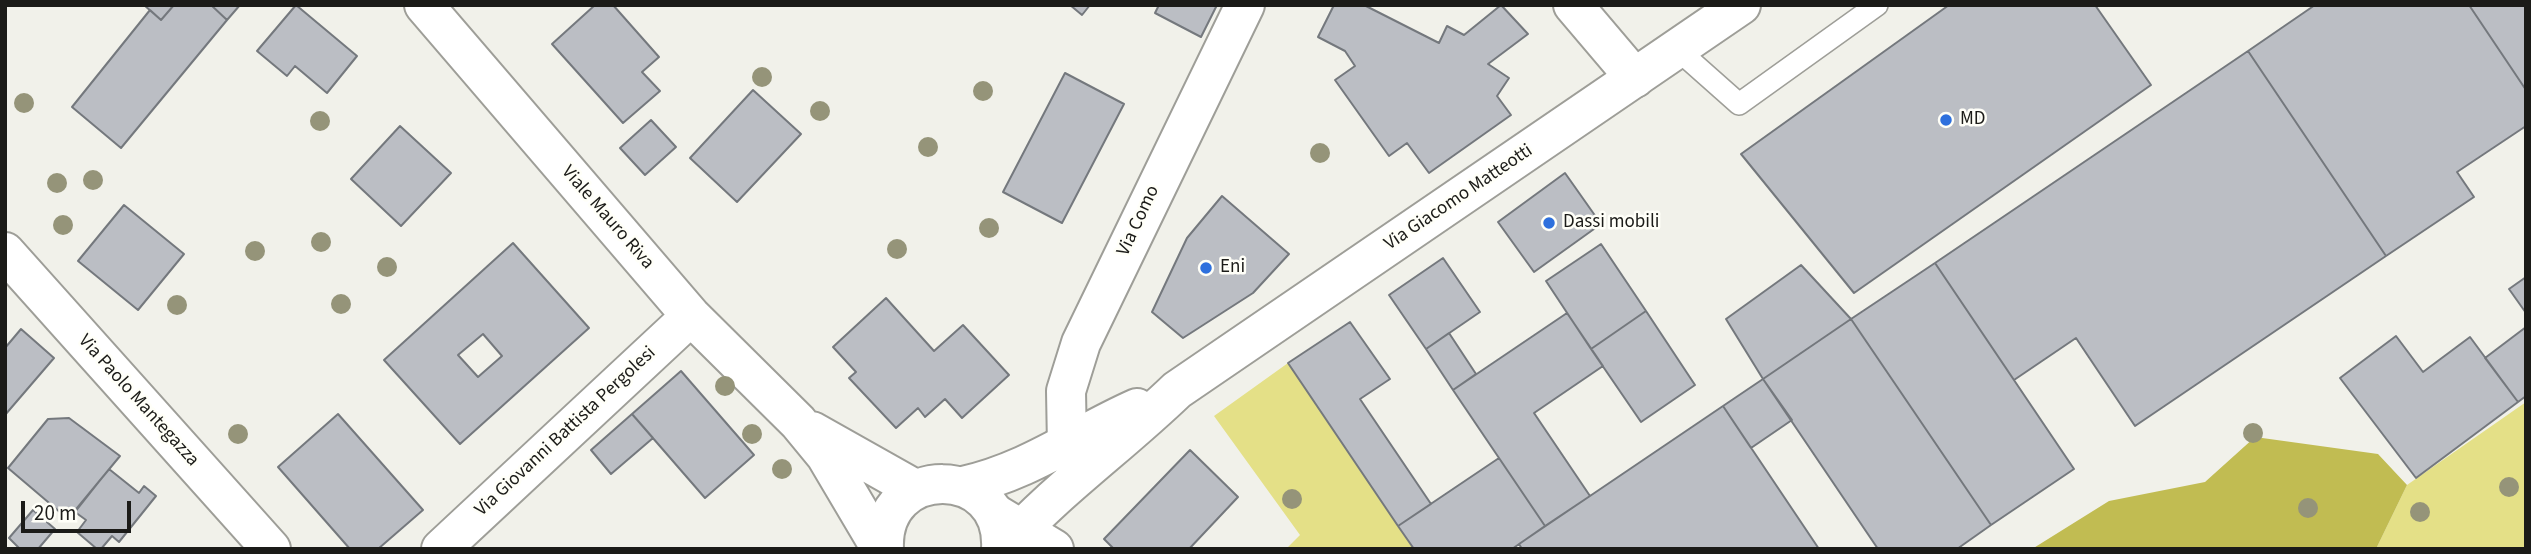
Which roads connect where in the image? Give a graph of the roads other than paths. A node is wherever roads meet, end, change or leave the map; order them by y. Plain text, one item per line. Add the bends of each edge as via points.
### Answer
1 (424, 5) edge
2 (1245, 5) edge
3 (1573, 5) edge
4 (1741, 5) edge
5 (1877, 5) edge
6 (1677, 49) junction
7 (1635, 78) junction
8 (5, 252) edge
9 (691, 316) junction
10 (1177, 390) junction
11 (798, 422) junction
12 (1067, 446) junction
13 (963, 486) junction
14 (915, 489) junction
15 (1005, 535) edge
16 (271, 549) edge
17 (441, 549) edge
18 (883, 549) edge
19 (1054, 549) edge

1 - 9 street, Viale Mauro Riva
2 - 12 street, Via Como via 1081,343 1066,391
3 - 7 street
4 - 6 street, Via Giacomo Matteotti
5 - 6 lane via 1739,104
6 - 7 street, Via Giacomo Matteotti
7 - 10 street, Via Giacomo Matteotti
8 - 16 street, Via Paolo Mantegazza
9 - 11 street, Viale Mauro Riva
9 - 17 street, Via Giovanni Battista Pergolesi
10 - 12 street, Via Giacomo Matteotti
10 - 15 street, Via Giacomo Matteotti via 1124,440
11 - 14 street, Viale Mauro Riva
11 - 18 street, Viale Mauro Riva via 826,456
12 - 13 street, Via Giacomo Matteotti via 998,478
13 - 14 street, Via Giacomo Matteotti via 936,483
13 - 15 street via 983,498
14 - 18 street via 890,514
15 - 19 street

